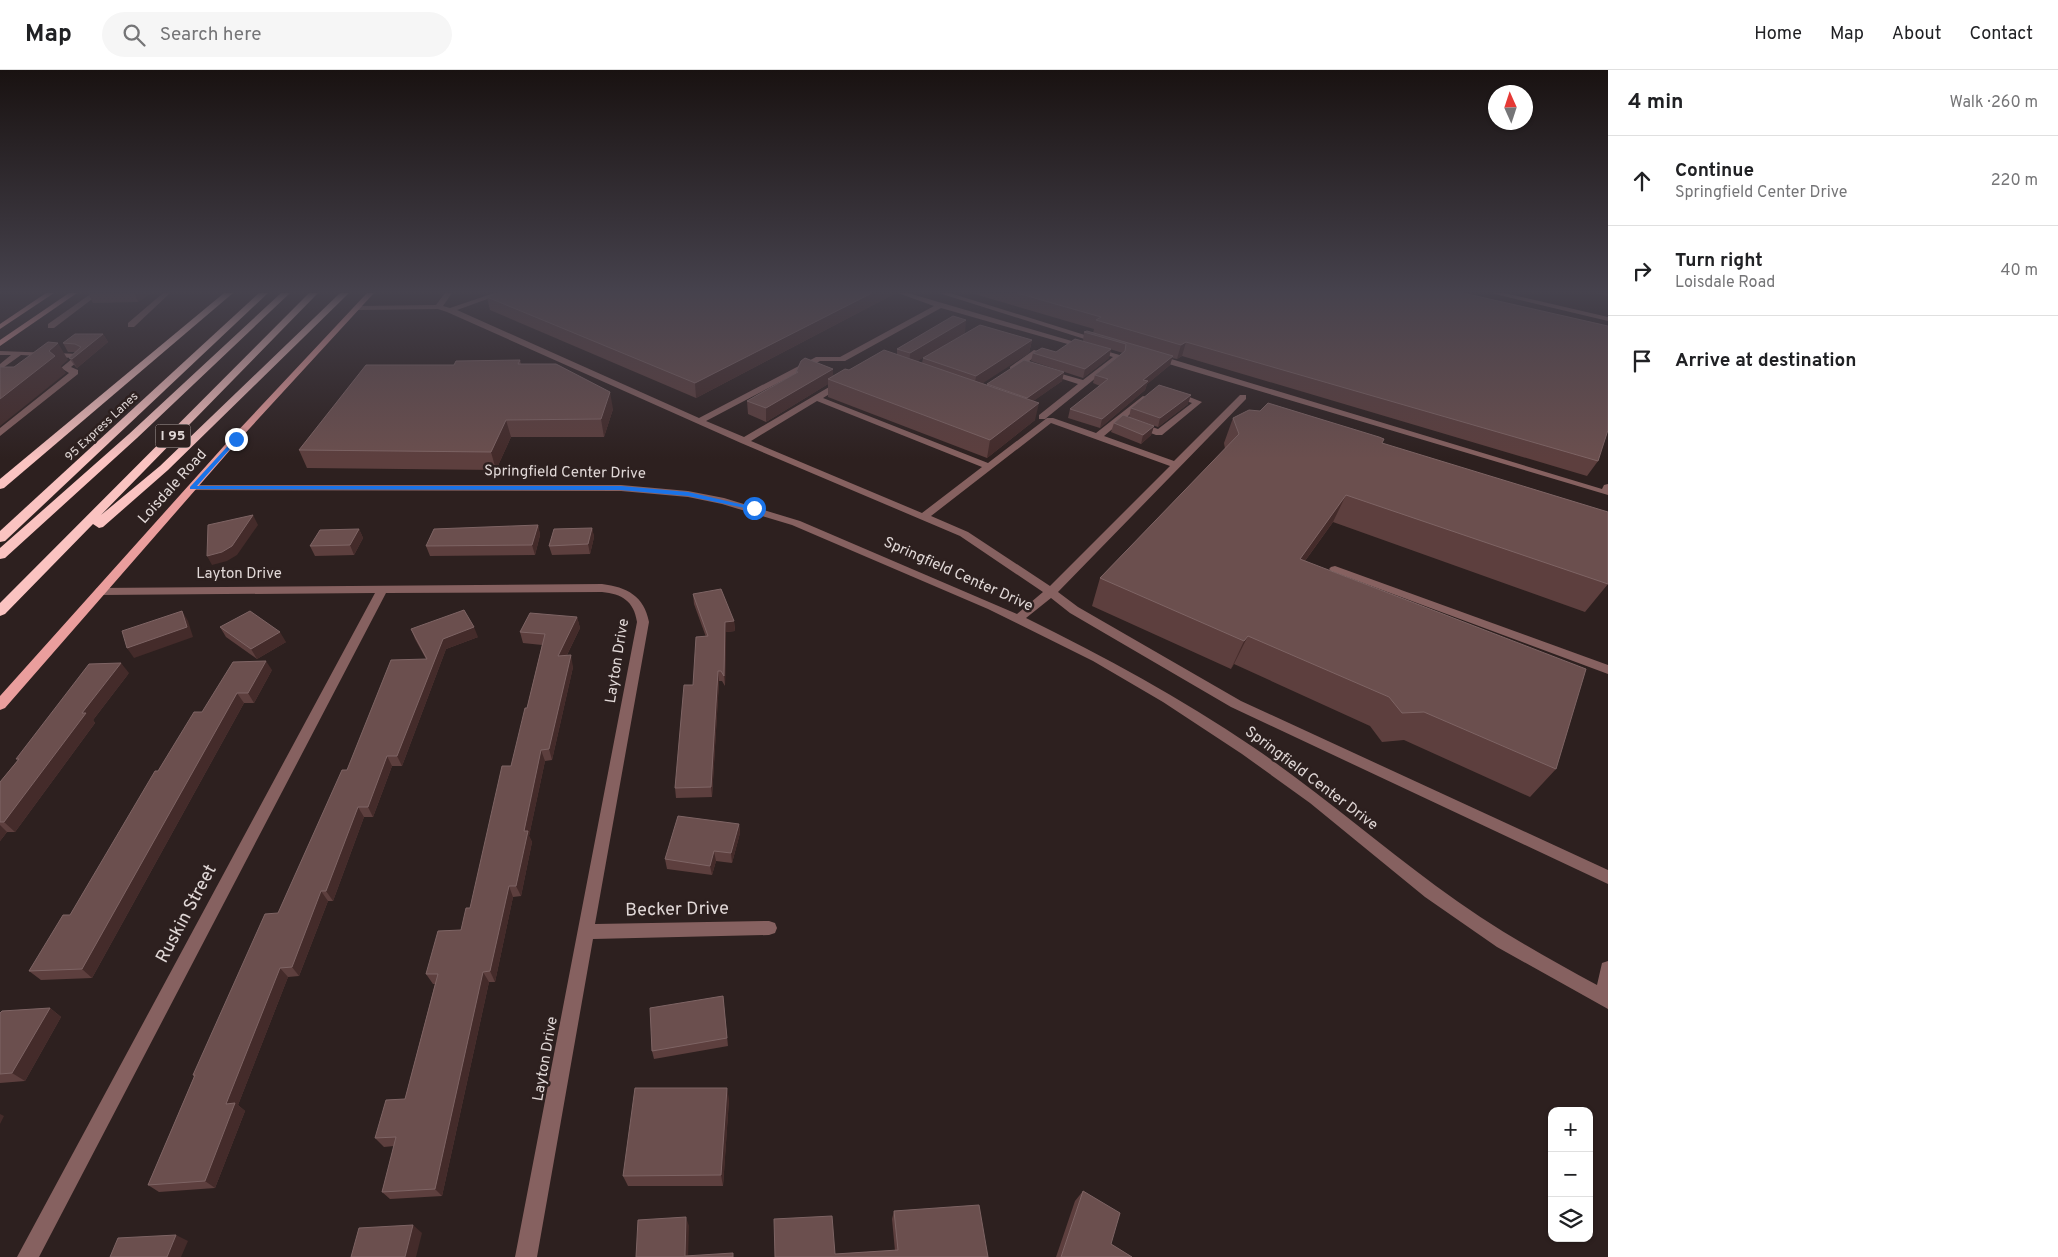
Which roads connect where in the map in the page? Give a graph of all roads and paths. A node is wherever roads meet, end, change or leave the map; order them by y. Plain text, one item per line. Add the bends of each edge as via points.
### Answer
1 (162, 348) edge
2 (204, 348) edge
3 (227, 348) edge
4 (259, 348) edge
5 (288, 348) edge
6 (320, 348) edge
7 (537, 348) edge
8 (863, 348) edge
9 (1093, 348) edge
10 (856, 352) junction
11 (1037, 352) edge
12 (19, 353) junction
13 (1141, 353) edge
14 (0, 354) edge
15 (864, 355) dead end
16 (1020, 363) junction
17 (804, 366) junction
18 (1030, 366) edge
19 (0, 368) edge
20 (1039, 369) edge
21 (820, 372) edge
22 (1006, 373) edge
23 (836, 378) edge
24 (1084, 383) junction
25 (1164, 391) edge
26 (1149, 394) edge
27 (816, 398) junction
28 (1243, 398) dead end
29 (1042, 417) junction
30 (1120, 419) junction
31 (699, 420) junction
32 (0, 433) edge
33 (1097, 437) junction
34 (744, 440) junction
35 (1176, 465) junction
36 (989, 467) junction
37 (0, 485) edge
38 (1608, 487) edge
39 (192, 488) junction
40 (923, 517) junction
41 (0, 538) edge
42 (0, 554) edge
43 (1335, 569) dead end
44 (32, 579) junction
45 (382, 590) junction
46 (101, 591) junction
47 (1051, 592) junction
48 (0, 611) edge
49 (1018, 619) junction
50 (1608, 670) edge
51 (0, 705) edge
52 (1608, 876) edge
53 (769, 928) dead end
54 (585, 932) junction
55 (1608, 969) edge
56 (1605, 1000) edge
57 (28, 1257) edge
58 (526, 1257) edge

1 - 37 highway
2 - 41 highway, 95 Express Lanes
3 - 42 highway
4 - 44 highway, I 95
5 - 44 highway via 164,468
6 - 39 main road, Loisdale Road
7 - 31 street
8 - 10 street
9 - 24 street via 1119,356
10 - 15 street
10 - 17 street via 842,359 819,359
11 - 16 street
12 - 14 street
12 - 19 street
12 - 32 street via 80,356 65,368 75,372
13 - 38 street via 1606,493
16 - 18 street
16 - 22 street
17 - 21 street
17 - 31 street
20 - 24 street
23 - 27 street via 844,381
24 - 29 street
25 - 30 street via 1198,402 1160,433
26 - 30 street
27 - 34 street
27 - 36 street
28 - 35 street via 1233,413
29 - 33 street
29 - 36 street
30 - 33 street
31 - 34 street
33 - 35 street
34 - 40 street
35 - 47 street
36 - 40 street
39 - 46 main road, Loisdale Road
39 - 49 street, Springfield Center Drive via 621,488 688,494 754,508
40 - 47 street via 964,534
43 - 50 street
44 - 48 highway, I 95
45 - 46 street, Layton Drive
45 - 54 street, Layton Drive via 602,588 624,592 638,602 643,622
45 - 57 street, Ruskin Street
46 - 51 main road, Loisdale Road
47 - 49 street
47 - 52 street via 1082,615 1236,704
49 - 56 street, Springfield Center Drive via 1097,658 1247,750 1315,799 1431,892 1487,931
53 - 54 street, Becker Drive
54 - 58 street, Layton Drive
55 - 56 street

